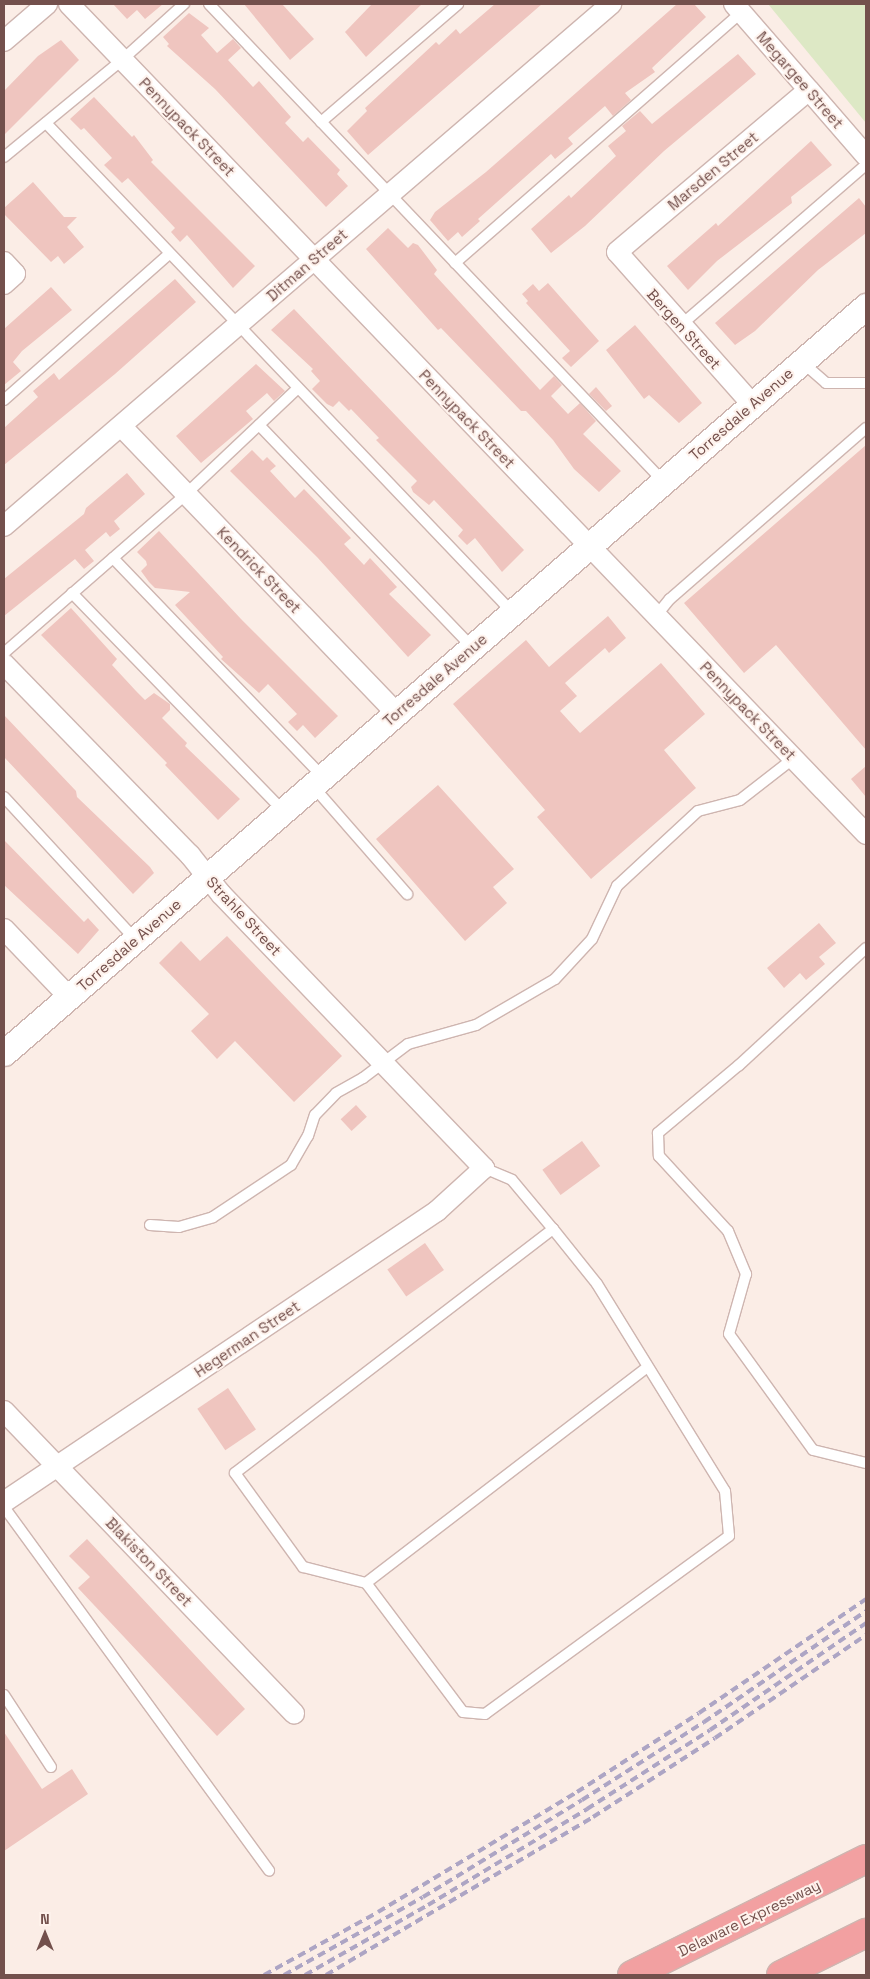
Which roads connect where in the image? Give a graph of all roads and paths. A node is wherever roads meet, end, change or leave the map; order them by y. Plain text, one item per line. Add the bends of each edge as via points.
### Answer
1 (47, 4) edge
2 (69, 4) edge
3 (184, 4) edge
4 (209, 4) edge
5 (458, 4) edge
6 (611, 4) edge
7 (738, 8) edge
8 (4, 41) edge
9 (122, 60) junction
10 (809, 90) junction
11 (321, 122) junction
12 (46, 123) junction
13 (866, 156) edge
14 (4, 157) edge
15 (866, 165) edge
16 (389, 194) junction
17 (617, 252) joint
18 (169, 254) junction
19 (314, 259) junction
20 (4, 262) edge
21 (455, 264) junction
22 (4, 284) edge
23 (866, 306) edge
24 (681, 325) junction
25 (237, 326) junction
26 (802, 361) junction
27 (866, 383) edge
28 (297, 389) junction
29 (4, 400) edge
30 (752, 404) junction
31 (259, 425) junction
32 (121, 426) junction
33 (866, 428) edge
34 (663, 481) junction
35 (186, 494) junction
36 (4, 526) edge
37 (588, 547) junction
38 (113, 558) junction
39 (72, 593) junction
40 (512, 613) junction
41 (656, 616) junction
42 (472, 647) junction
43 (4, 653) edge
44 (4, 664) edge
45 (396, 713) junction
46 (794, 758) junction
47 (317, 781) junction
48 (4, 797) edge
49 (283, 811) junction
50 (866, 834) edge
51 (207, 877) junction
52 (406, 894) dead end
53 (4, 929) edge
54 (136, 939) junction
55 (866, 948) edge
56 (69, 997) junction
57 (4, 1053) edge
58 (382, 1062) junction
59 (484, 1168) junction
60 (150, 1225) dead end
61 (553, 1229) junction
62 (646, 1368) junction
63 (4, 1411) edge
64 (866, 1463) edge
65 (57, 1467) junction
66 (4, 1502) edge
67 (4, 1507) edge
68 (366, 1583) junction
69 (4, 1695) edge
70 (294, 1713) dead end
71 (51, 1767) dead end
72 (866, 1860) edge
73 (269, 1870) dead end
74 (866, 1933) edge
75 (632, 1975) edge
76 (782, 1975) edge

1 - 8 street
2 - 9 street, Pennypack Street
3 - 9 lane
4 - 11 lane
5 - 11 lane
6 - 16 street, Ditman Street
7 - 10 street, Megargee Street
7 - 21 lane
9 - 12 lane
9 - 19 street, Pennypack Street
10 - 13 street, Megargee Street
10 - 17 street, Marsden Street
11 - 16 lane
12 - 14 lane
12 - 18 lane
15 - 24 lane
16 - 19 street, Ditman Street
16 - 21 lane
17 - 24 street, Bergen Street
18 - 25 lane
18 - 29 lane
19 - 25 street, Ditman Street
19 - 37 street, Pennypack Street
20 - 22 street via 15,274
21 - 34 lane
23 - 26 street, Torresdale Avenue
24 - 30 street, Bergen Street
25 - 28 lane
25 - 32 street, Ditman Street
26 - 27 lane via 826,383
26 - 30 street, Torresdale Avenue
28 - 31 lane
28 - 40 lane
30 - 34 street, Torresdale Avenue
31 - 35 lane
31 - 42 lane
32 - 35 street, Kendrick Street
32 - 36 street, Ditman Street
33 - 41 lane via 670,599
34 - 37 street, Torresdale Avenue
35 - 38 lane
35 - 45 street, Kendrick Street
37 - 40 street, Torresdale Avenue
37 - 41 street, Pennypack Street
38 - 39 lane
38 - 47 lane
39 - 43 lane
39 - 49 lane
40 - 42 street, Torresdale Avenue
41 - 46 street, Pennypack Street
42 - 45 street, Torresdale Avenue
44 - 51 street, Strahle Street via 190,855
45 - 47 street, Torresdale Avenue
46 - 50 street, Pennypack Street
46 - 58 lane via 740,800 698,811 617,886 592,939 555,979 476,1025 408,1044
47 - 49 street, Torresdale Avenue
47 - 52 lane
48 - 54 lane
49 - 51 street, Torresdale Avenue
51 - 54 street, Torresdale Avenue
51 - 58 street, Strahle Street
53 - 56 street
54 - 56 street, Torresdale Avenue
55 - 64 lane via 739,1065 658,1133 659,1156 728,1231 746,1274 729,1334 813,1450
56 - 57 street, Torresdale Avenue
58 - 59 street, Strahle Street
58 - 60 lane via 336,1093 316,1115 291,1164 213,1217 179,1227
59 - 61 lane via 512,1180
59 - 65 street, Hegerman Street via 436,1211
61 - 62 lane via 597,1284
61 - 68 lane via 235,1473 303,1566
62 - 68 lane
62 - 68 lane via 725,1491 729,1536 485,1714 463,1712
63 - 65 street, Blakiston Street
65 - 66 street, Hegerman Street
65 - 70 street, Blakiston Street
67 - 73 lane
69 - 71 lane
72 - 75 highway, Delaware Expressway
74 - 76 highway

